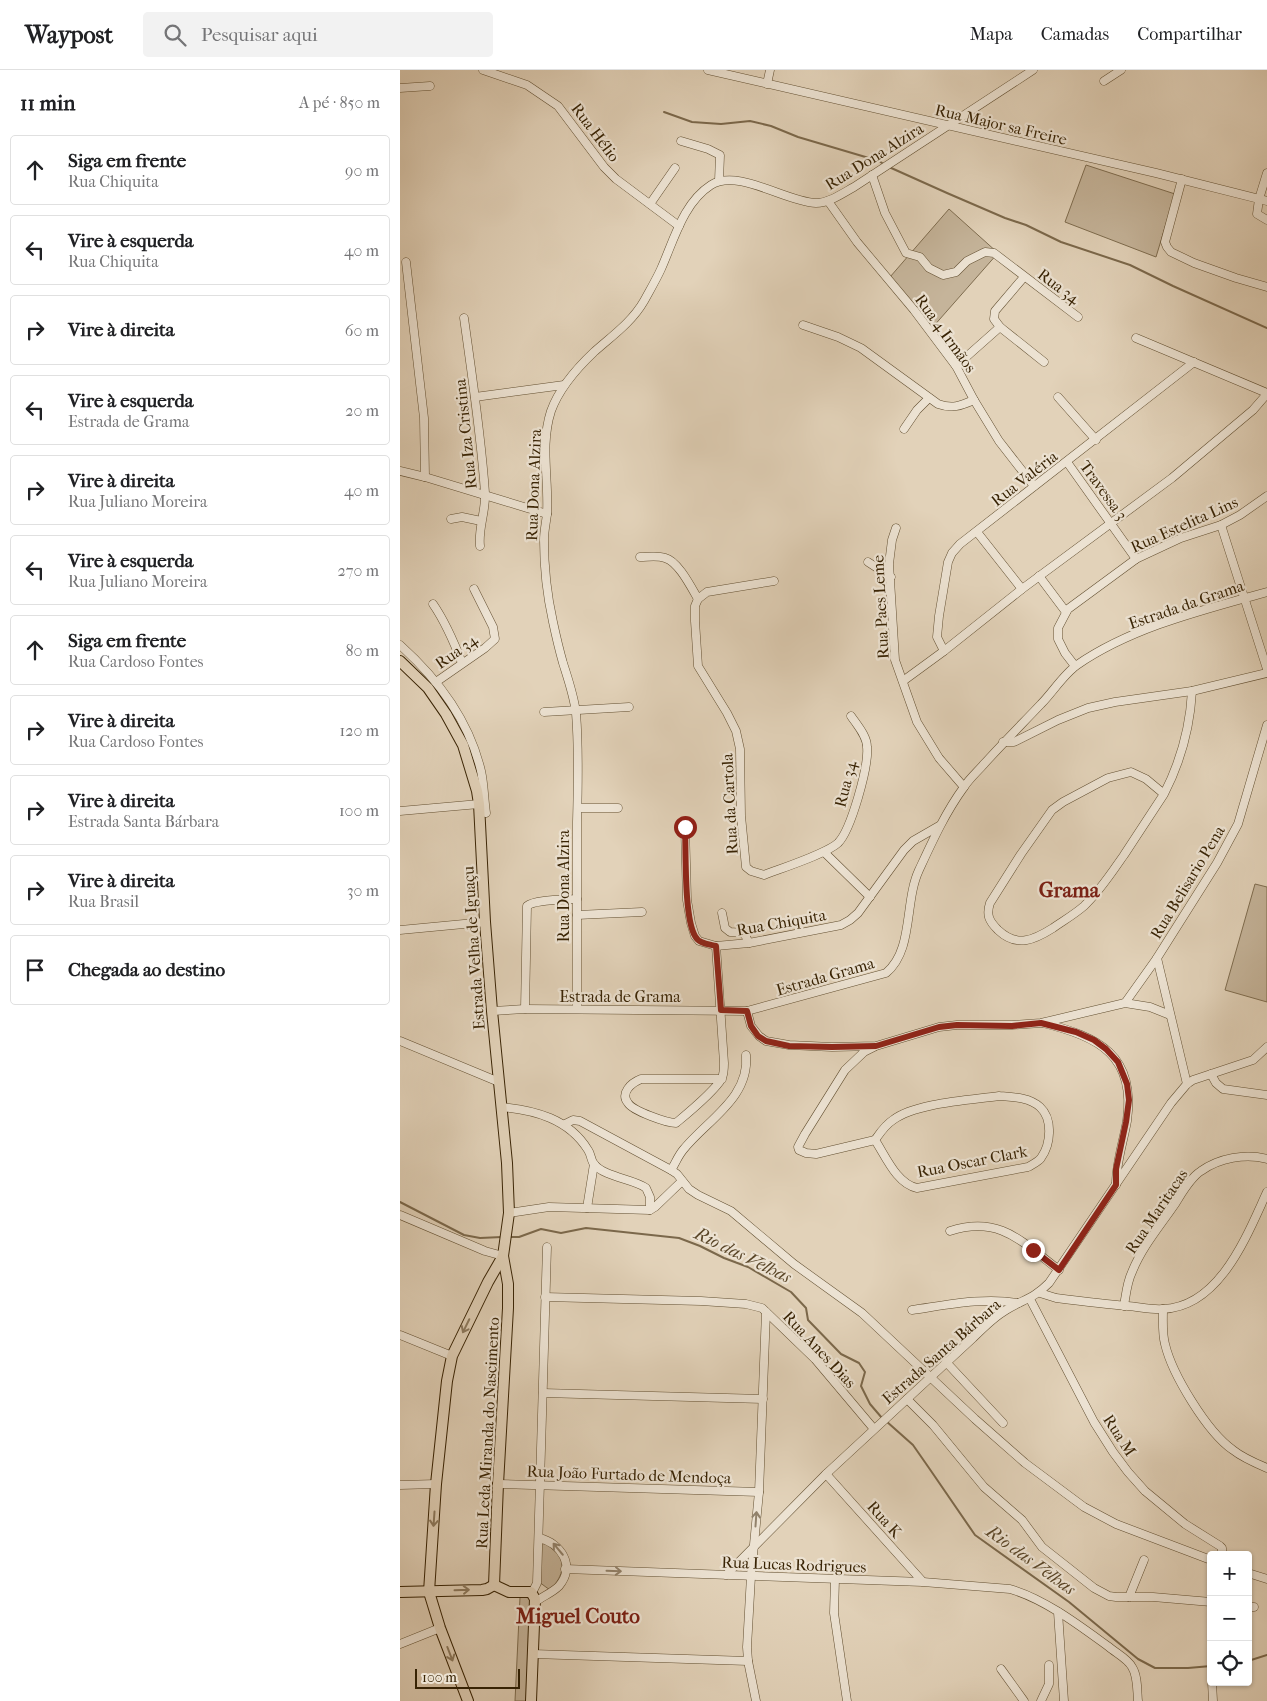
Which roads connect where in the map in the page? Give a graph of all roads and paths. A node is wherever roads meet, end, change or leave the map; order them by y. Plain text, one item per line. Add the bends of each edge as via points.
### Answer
1 (483, 70) edge
2 (708, 70) edge
3 (770, 70) edge
4 (1033, 70) edge
5 (1121, 70) edge
6 (1104, 81) dead end
7 (767, 84) junction
8 (430, 86) dead end
9 (400, 88) edge
10 (947, 126) junction
11 (681, 141) dead end
12 (674, 168) dead end
13 (1267, 173) edge
14 (872, 175) junction
15 (719, 180) junction
16 (1182, 180) junction
17 (1263, 200) edge
18 (828, 201) junction
19 (650, 204) junction
20 (1267, 220) edge
21 (679, 226) junction
22 (406, 262) dead end
23 (1024, 277) junction
24 (1267, 287) edge
25 (1078, 317) dead end
26 (464, 318) dead end
27 (803, 325) dead end
28 (1000, 327) junction
29 (1136, 338) dead end
30 (1044, 362) dead end
31 (1194, 362) junction
32 (956, 366) junction
33 (564, 385) junction
34 (1267, 393) edge
35 (475, 397) junction
36 (1058, 397) dead end
37 (929, 398) junction
38 (974, 400) junction
39 (904, 429) dead end
40 (1096, 440) junction
41 (1067, 462) junction
42 (400, 471) edge
43 (426, 477) junction
44 (1034, 486) junction
45 (485, 496) junction
46 (1267, 496) edge
47 (547, 514) junction
48 (451, 519) dead end
49 (481, 521) junction
50 (1111, 522) junction
51 (1221, 525) junction
52 (896, 528) dead end
53 (977, 532) junction
54 (480, 546) dead end
55 (640, 557) dead end
56 (1136, 559) junction
57 (868, 562) dead end
58 (1039, 576) junction
59 (891, 577) junction
60 (774, 581) dead end
61 (474, 589) dead end
62 (1022, 589) junction
63 (1267, 592) edge
64 (1244, 598) junction
65 (698, 599) junction
66 (433, 604) dead end
67 (1066, 612) junction
68 (400, 645) edge
69 (944, 651) junction
70 (400, 661) edge
71 (462, 663) junction
72 (1076, 666) junction
73 (1267, 669) edge
74 (1267, 673) edge
75 (903, 681) junction
76 (436, 682) junction
77 (1192, 691) junction
78 (629, 707) dead end
79 (576, 711) junction
80 (544, 712) dead end
81 (852, 716) dead end
82 (1267, 725) edge
83 (1003, 742) junction
84 (964, 787) junction
85 (1164, 794) junction
86 (479, 804) junction
87 (578, 808) junction
88 (618, 808) dead end
89 (400, 812) edge
90 (486, 813) dead end
91 (941, 824) junction
92 (685, 827) dead end
93 (824, 852) junction
94 (764, 875) joint
95 (870, 897) junction
96 (577, 898) junction
97 (642, 912) dead end
98 (722, 913) dead end
99 (577, 915) junction
100 (485, 922) junction
101 (400, 930) edge
102 (750, 942) junction
103 (716, 946) junction
104 (1157, 958) junction
105 (1125, 1003) junction
106 (525, 1009) junction
107 (577, 1009) junction
108 (721, 1010) junction
109 (492, 1011) junction
110 (747, 1011) junction
111 (1170, 1015) junction
112 (1041, 1023) junction
113 (400, 1041) edge
114 (876, 1046) junction
115 (1267, 1047) edge
116 (746, 1055) dead end
117 (1211, 1074) junction
118 (722, 1078) junction
119 (499, 1082) junction
120 (1187, 1084) junction
121 (1267, 1096) edge
122 (501, 1107) junction
123 (565, 1124) junction
124 (875, 1140) junction
125 (1267, 1159) edge
126 (594, 1164) junction
127 (671, 1170) junction
128 (682, 1181) junction
129 (1116, 1185) junction
130 (1267, 1192) edge
131 (587, 1208) junction
132 (650, 1210) junction
133 (508, 1213) junction
134 (400, 1214) edge
135 (950, 1231) dead end
136 (547, 1247) dead end
137 (504, 1251) junction
138 (1059, 1270) junction
139 (488, 1282) junction
140 (508, 1284) junction
141 (1040, 1293) junction
142 (545, 1297) junction
143 (1030, 1299) junction
144 (1018, 1303) junction
145 (1124, 1306) junction
146 (1163, 1309) junction
147 (912, 1310) dead end
148 (766, 1312) junction
149 (400, 1335) edge
150 (452, 1356) junction
151 (946, 1362) junction
152 (931, 1377) junction
153 (543, 1393) junction
154 (763, 1399) junction
155 (907, 1399) junction
156 (1003, 1422) dead end
157 (876, 1428) junction
158 (1267, 1468) edge
159 (826, 1474) junction
160 (436, 1484) junction
161 (498, 1484) junction
162 (400, 1485) edge
163 (541, 1486) junction
164 (758, 1492) junction
165 (539, 1538) junction
166 (754, 1546) junction
167 (1222, 1551) edge
168 (1207, 1558) edge
169 (1144, 1560) dead end
170 (566, 1569) junction
171 (1252, 1574) edge
172 (726, 1575) junction
173 (751, 1576) junction
174 (1267, 1578) edge
175 (835, 1579) junction
176 (923, 1582) junction
177 (537, 1583) junction
178 (494, 1585) junction
179 (400, 1592) edge
180 (429, 1592) junction
181 (549, 1593) junction
182 (533, 1597) junction
183 (1129, 1597) junction
184 (1207, 1602) edge
185 (1058, 1612) junction
186 (440, 1628) junction
187 (400, 1644) edge
188 (533, 1654) junction
189 (748, 1661) junction
190 (1049, 1666) dead end
191 (1001, 1669) dead end
192 (1212, 1686) edge
193 (468, 1701) edge
194 (531, 1701) edge
195 (756, 1701) edge
196 (848, 1701) edge
197 (1024, 1701) edge
198 (1041, 1701) edge
199 (1064, 1701) edge
200 (1138, 1701) edge
201 (1213, 1701) edge

1 - 19 street, Rua Hélio via 527,85 558,106 604,167 628,190
2 - 7 street, Rua Major sa Freire
3 - 7 street
4 - 10 street
5 - 6 street
7 - 10 street, Rua Major sa Freire
8 - 9 street
10 - 14 street, Rua Dona Alzira
10 - 16 street, Rua Major sa Freire
11 - 15 street via 720,155
12 - 19 street
13 - 17 street
14 - 18 street, Rua Dona Alzira
14 - 23 street, Rua 34 via 885,212 906,254 920,258 929,268 943,275 956,272 985,252 994,253
15 - 18 street, Rua Dona Alzira via 739,181 801,201
15 - 21 street, Rua Dona Alzira via 703,192
16 - 17 street, Rua Major sa Freire
16 - 24 street via 1167,234 1167,248 1194,262
17 - 20 street via 1257,214
18 - 32 street, Rua 4 Irmãos
19 - 21 street, Rua Hélio
21 - 33 street, Rua Dona Alzira via 661,270 633,318 591,354
22 - 43 street via 424,418
23 - 25 street, Rua 34
23 - 28 street, Rua 34 via 994,314
26 - 35 street, Rua Iza Cristina
27 - 37 street via 861,348
28 - 30 street
28 - 32 street
29 - 31 street
31 - 34 street
31 - 40 street, Rua Valéria
32 - 38 street, Rua 4 Irmãos
33 - 35 street
33 - 47 street, Rua Dona Alzira via 551,413 545,444
34 - 50 street via 1253,410 1179,472
35 - 45 street, Rua Iza Cristina
36 - 40 street
37 - 38 street via 947,408
37 - 39 street
38 - 44 street, Rua 4 Irmãos via 999,441
40 - 41 street, Rua Valéria
41 - 44 street, Rua Valéria
41 - 50 street, Travessa 3
42 - 43 street
43 - 45 street
44 - 53 street, Rua Valéria
45 - 47 street
45 - 49 street, Rua Iza Cristina
46 - 51 street, Rua Estelita Lins
47 - 79 street, Rua Dona Alzira via 544,571 552,620
48 - 49 street via 462,517
49 - 54 street, Rua Iza Cristina
50 - 56 street, Travessa 3
50 - 58 street
51 - 56 street, Rua Estelita Lins via 1180,538
51 - 64 street
52 - 59 street, Rua Paes Leme via 890,554
53 - 62 street
53 - 69 street, Rua Valéria via 960,544 948,562 937,637
55 - 65 street via 672,561
56 - 67 street, Rua Estelita Lins
57 - 59 street
58 - 62 street
58 - 67 street
59 - 75 street, Rua Paes Leme via 895,660
60 - 65 street via 715,590
61 - 71 street, Rua 34 via 496,636 485,648
62 - 69 street
63 - 64 street, Estrada da Grama
64 - 72 street, Estrada da Grama via 1156,625
64 - 73 street
65 - 94 street, Rua da Cartola via 695,621 698,666 727,713 740,749 746,867
66 - 71 street via 452,635
67 - 72 street via 1058,628 1058,638
68 - 76 street
69 - 75 street
70 - 86 main road, Estrada Velha de Iguaçu via 428,688 464,745
71 - 76 street, Rua 34
72 - 83 street, Estrada da Grama
74 - 77 street
75 - 84 street, Rua Paes Leme via 917,722 939,758
76 - 90 street via 470,734 482,771
77 - 83 street via 1088,708 1014,742
77 - 85 street via 1185,745
78 - 79 street
79 - 80 street
79 - 87 street, Rua Dona Alzira
81 - 93 street, Rua 34 via 868,748 864,772 846,831 837,844
82 - 104 street, Rua Belisario Pena via 1238,824
83 - 84 street, Estrada Grama
84 - 91 street, Estrada Grama
85 - 85 street via 1114,869 1083,907 1032,939 1009,938 998,929 987,912 990,903 1052,810 1108,778 1124,773 1138,775
86 - 89 street
86 - 100 main road, Estrada Velha de Iguaçu
87 - 88 street
87 - 96 street, Rua Dona Alzira
91 - 95 street, Rua Chiquita via 908,846
91 - 110 street, Estrada Grama via 917,874 903,949 892,968 876,977
92 - 103 street, Rua Chiquita via 687,900 691,924 699,941
93 - 94 street, Rua 34
93 - 95 street
95 - 102 street, Rua Chiquita via 858,913 841,925
96 - 99 street, Rua Dona Alzira
96 - 106 street via 529,903 527,906
97 - 99 street
98 - 102 street via 725,928 730,932 744,932
99 - 107 street, Rua Dona Alzira
100 - 101 street
100 - 109 main road, Estrada Velha de Iguaçu
102 - 103 street, Rua Chiquita
103 - 108 street
104 - 105 street
104 - 111 street, Rua Belisario Pena
105 - 111 street via 1150,1007
105 - 112 street
106 - 107 street, Estrada de Grama
106 - 109 street, Estrada de Grama
107 - 108 street, Estrada de Grama
108 - 110 street, Estrada de Grama
108 - 118 street
109 - 119 main road, Estrada Velha de Iguaçu
110 - 114 street via 758,1036 774,1044
111 - 120 street, Rua Belisario Pena
112 - 114 street via 939,1027
112 - 129 street via 1094,1040 1118,1062 1127,1084 1129,1100
113 - 119 street
114 - 124 street via 844,1070 798,1148 816,1154
115 - 117 street, Estrada Santa Bárbara via 1256,1058
116 - 127 street via 748,1068 740,1088 682,1151
117 - 120 street, Estrada Santa Bárbara
117 - 121 street via 1223,1089
118 - 118 street via 641,1079 630,1085 625,1096 632,1107 666,1122 676,1122
119 - 122 main road, Estrada Velha de Iguaçu
120 - 129 street, Estrada Santa Bárbara
122 - 123 street via 539,1113
122 - 133 main road, Estrada Velha de Iguaçu
123 - 126 street via 589,1150
123 - 127 street via 580,1121
124 - 124 street, Rua Oscar Clark via 898,1176 917,1188 1036,1163 1046,1148 1048,1119 1040,1107 1029,1101 999,1096 909,1112 894,1119
125 - 145 street, Rua Maritacas via 1240,1156 1218,1162 1201,1171 1190,1182 1132,1272
126 - 131 street
126 - 132 street via 606,1173 646,1188
127 - 128 street
128 - 132 street
128 - 152 street via 698,1195 731,1211 794,1264 862,1313
129 - 138 street, Estrada Santa Bárbara
130 - 146 street via 1242,1246 1219,1280 1190,1302
131 - 132 street
131 - 133 street via 549,1207
133 - 137 main road, Estrada Velha de Iguaçu
134 - 137 street via 485,1251
135 - 138 street via 967,1226 1001,1230
136 - 142 street
137 - 139 main road, Estrada Velha de Iguaçu
137 - 140 main road, Estrada Velha de Iguaçu
138 - 141 street, Estrada Santa Bárbara
139 - 140 main road via 498,1278
139 -> 150 main road, Estrada Velha de Iguaçu
140 - 161 main road, Rua Leda Miranda do Nascimento
141 - 143 street, Estrada Santa Bárbara
141 - 145 street
142 - 148 street via 746,1304
142 - 153 street
143 - 144 street, Estrada Santa Bárbara
143 - 167 street, Rua M via 1112,1452 1145,1491 1185,1524 1220,1546
144 - 147 street via 966,1302
144 - 151 street, Estrada Santa Bárbara via 996,1317
145 - 146 street
146 - 158 street via 1164,1344 1188,1394 1222,1441 1233,1451
148 - 154 street
148 - 157 street, Rua Anes Dias via 815,1359
149 - 150 street
150 - 160 main road, Estrada Velha de Iguaçu
151 - 152 street, Estrada Santa Bárbara
151 - 156 street
152 - 155 street, Estrada Santa Bárbara
152 - 168 street via 1025,1463 1084,1507 1116,1524
153 - 154 street
153 - 163 street
154 - 164 street
155 - 157 street, Estrada Santa Bárbara
155 - 183 street via 933,1424 984,1487 1022,1520 1042,1547 1104,1594
157 - 159 street, Estrada Santa Bárbara
159 - 166 street, Estrada Santa Bárbara
159 - 176 street, Rua K
160 - 162 street
160 -> 180 main road, Estrada Velha de Iguaçu
161 - 163 street, Rua João Furtado de Mendoça
161 - 178 main road, Rua Leda Miranda do Nascimento
163 - 164 street, Rua João Furtado de Mendoça
163 - 165 street
166 -> 164 street
170 -> 165 street via 560,1550 552,1542
165 - 177 street
166 - 172 street, Estrada Santa Bárbara
166 - 173 street
169 - 183 street
170 -> 172 street, Rua Lucas Rodrigues
170 - 181 street via 561,1582
171 - 174 street
172 - 173 street, Rua Lucas Rodrigues
173 - 175 street, Rua Lucas Rodrigues
173 - 189 street
175 - 176 street, Rua Lucas Rodrigues
175 - 196 street via 834,1613
176 - 185 street, Rua Lucas Rodrigues via 1021,1592
177 - 181 street
177 - 182 street
180 -> 178 main road via 482,1590
178 - 182 main road
179 - 180 main road
180 - 186 main road, Estrada Velha de Iguaçu
181 - 182 street
182 - 188 main road
183 - 184 street
185 - 199 street
185 - 200 street, Rua Lucas Rodrigues via 1131,1664
186 - 187 street
186 -> 193 main road, Estrada Velha de Iguaçu
188 - 189 street
188 - 194 main road
189 - 195 street
190 - 198 street via 1049,1684
191 - 197 street
192 - 201 street

